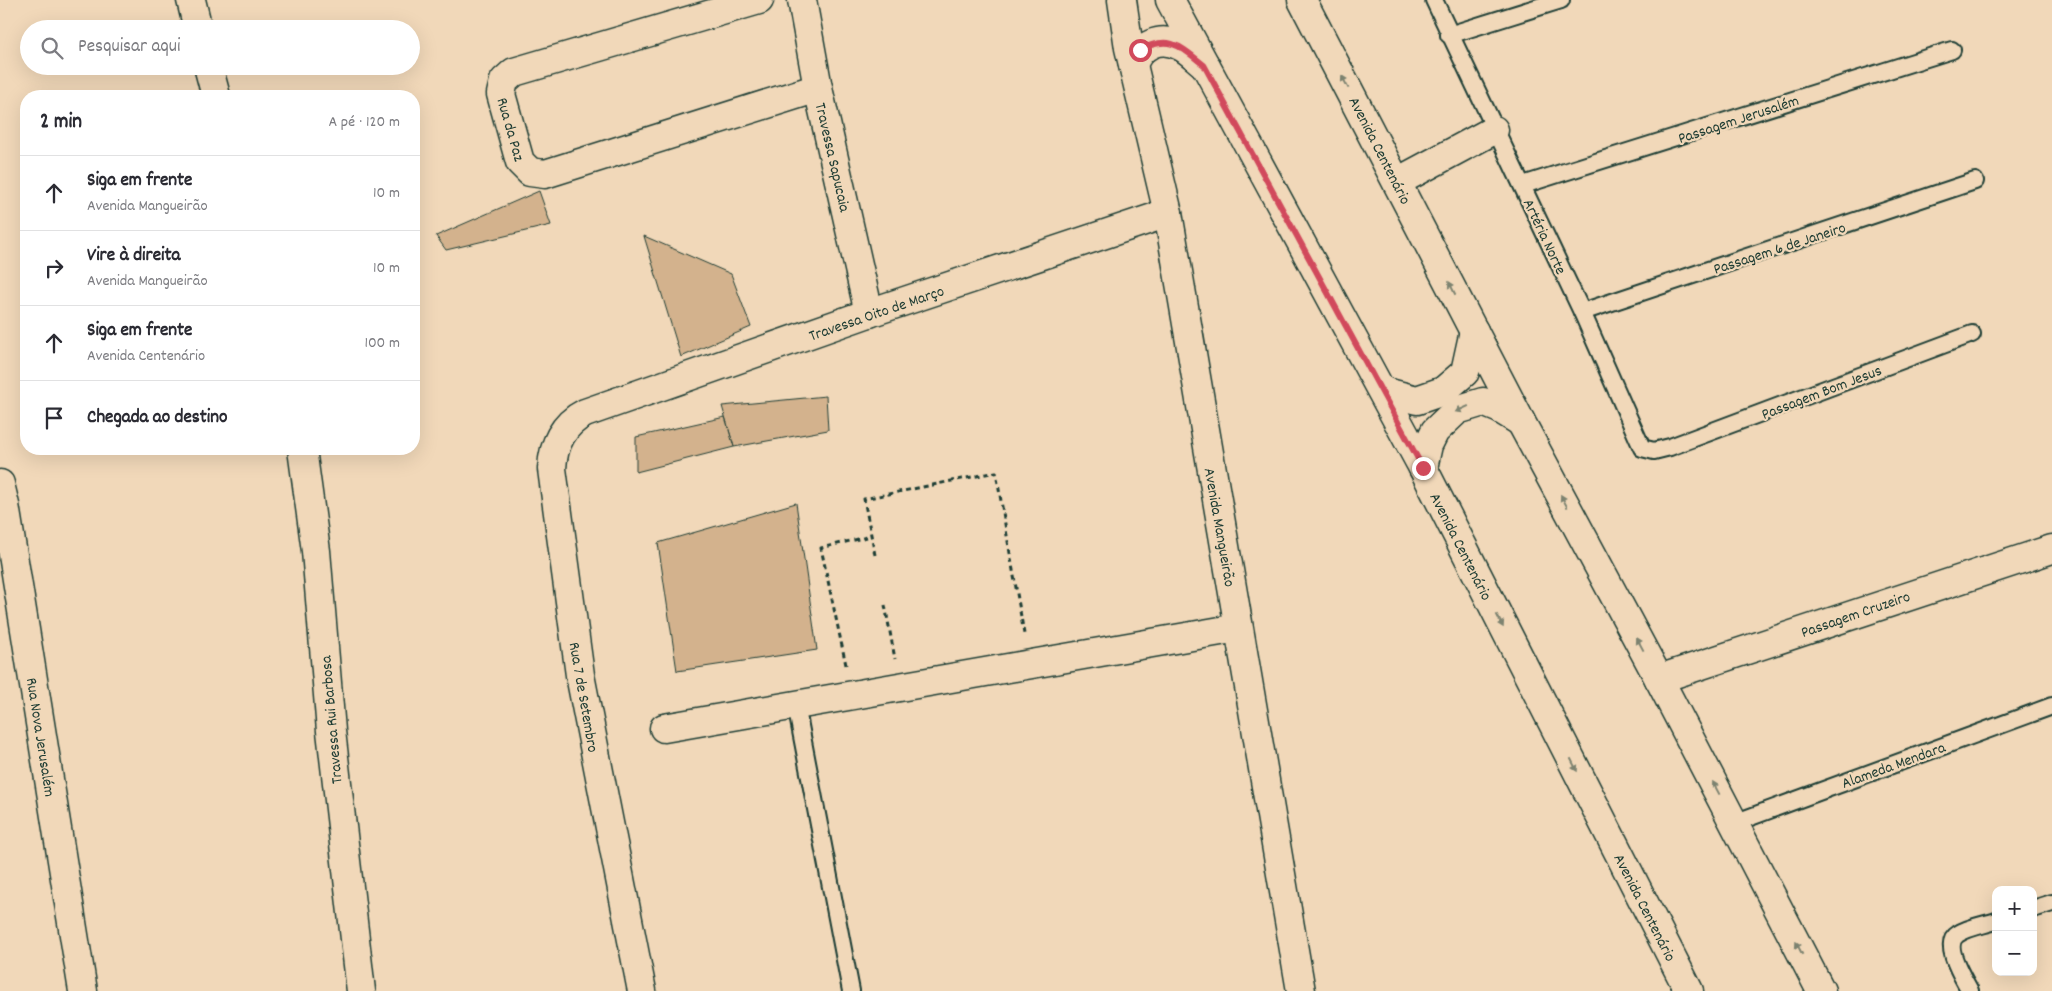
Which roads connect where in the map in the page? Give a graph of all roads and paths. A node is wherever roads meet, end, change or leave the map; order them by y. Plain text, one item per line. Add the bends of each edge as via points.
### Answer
1 (191, 0) edge
2 (760, 0) edge
3 (802, 0) edge
4 (1122, 0) edge
5 (1170, 0) edge
6 (1302, 0) edge
7 (1434, 0) edge
8 (1561, 0) edge
9 (196, 20) edge
10 (1449, 35) junction
11 (1952, 50) dead end
12 (1133, 65) junction
13 (1204, 65) junction
14 (210, 75) edge
15 (818, 88) junction
16 (214, 90) edge
17 (1494, 130) junction
18 (1976, 181) dead end
19 (1397, 182) junction
20 (1522, 185) junction
21 (1168, 214) junction
22 (1582, 312) junction
23 (869, 313) junction
24 (1474, 332) junction
25 (1972, 334) dead end
26 (1382, 391) junction
27 (584, 413) joint
28 (1522, 422) junction
29 (1670, 447) joint
30 (303, 455) edge
31 (1423, 468) junction
32 (0, 484) edge
33 (871, 536) junction
34 (2052, 549) edge
35 (875, 555) dead end
36 (885, 605) dead end
37 (1238, 628) junction
38 (1030, 665) junction
39 (1659, 679) junction
40 (901, 687) junction
41 (853, 696) junction
42 (796, 705) junction
43 (2052, 706) edge
44 (664, 728) dead end
45 (1734, 823) junction
46 (2052, 904) edge
47 (2037, 908) edge
48 (1992, 922) edge
49 (83, 991) edge
50 (361, 991) edge
51 (642, 991) edge
52 (851, 991) edge
53 (1300, 991) edge
54 (1689, 991) edge
55 (1821, 991) edge
56 (1970, 991) edge

1 - 9 street
2 - 15 street, Rua da Paz via 514,72 504,82 501,94 520,162 530,172 545,174
3 - 15 street, Travessa Sapucaia
4 - 12 street, Avenida Mangueirão
5 - 13 street, Avenida Centenário
19 -> 6 street, Avenida Centenário
7 - 10 lane, Artéria Norte
8 - 10 lane
10 - 17 lane, Artéria Norte
11 - 20 lane, Passagem Jerusalém
12 - 13 street via 1140,50 1154,43 1166,42 1180,46
12 - 21 street, Avenida Mangueirão
13 - 26 street, Avenida Centenário
14 - 16 street
15 - 23 street, Travessa Sapucaia
17 - 19 street
17 - 20 lane, Artéria Norte
18 - 22 lane, Passagem 6 de Janeiro
24 -> 19 street, Avenida Centenário
20 - 22 lane, Artéria Norte
21 - 23 street, Travessa Oito de Março
21 - 37 street, Avenida Mangueirão
22 - 29 lane, Artéria Norte via 1639,444 1654,451
23 - 27 street, Travessa Oito de Março
24 - 26 street via 1465,372 1444,391 1417,400
24 - 28 street, Avenida Centenário
25 - 29 lane, Passagem Bom Jesus
26 - 31 street, Avenida Centenário
27 - 51 street, Rua 7 de Setembro via 574,418 562,433 552,469 580,675
28 -> 31 street via 1483,402 1457,410 1435,431
39 -> 28 street, Avenida Centenário
30 - 50 street, Travessa Rui Barbosa via 316,551 331,731
31 -> 54 street, Avenida Centenário
32 - 49 street, Rua Nova Jerusalém
33 - 35 path
33 - 38 path via 864,499 996,472
33 - 41 path via 821,548
34 - 39 street, Passagem Cruzeiro
36 - 40 path
37 - 38 street
37 - 53 street, Avenida Mangueirão
38 - 40 street
45 -> 39 street, Avenida Centenário
40 - 41 street
41 - 42 street
42 - 44 street
42 - 52 lane
43 - 45 lane, Alameda Mendara
55 -> 45 street, Avenida Centenário
46 - 47 lane
48 - 56 lane via 1961,932 1951,944 1954,959

